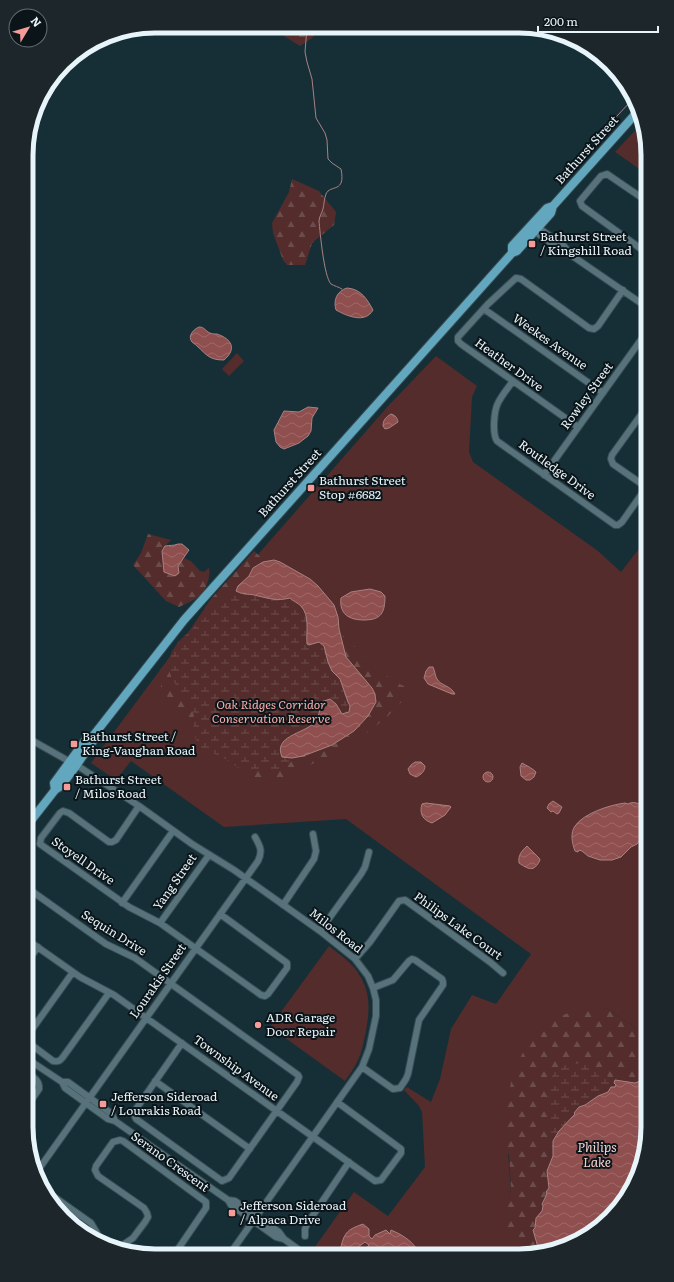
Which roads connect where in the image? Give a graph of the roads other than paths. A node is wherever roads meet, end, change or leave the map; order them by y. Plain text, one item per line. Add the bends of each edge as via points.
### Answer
1 (635, 115) edge
2 (641, 197) edge
3 (534, 227) junction
4 (641, 249) edge
5 (623, 290) junction
6 (641, 303) edge
7 (484, 308) junction
8 (641, 340) edge
9 (513, 381) junction
10 (603, 393) junction
11 (641, 415) edge
12 (578, 427) junction
13 (544, 475) junction
14 (641, 482) edge
15 (641, 495) edge
16 (33, 742) edge
17 (73, 764) junction
18 (139, 806) junction
19 (33, 818) edge
20 (173, 831) junction
21 (313, 834) dead end
22 (255, 837) dead end
23 (369, 852) dead end
24 (209, 855) junction
25 (246, 878) junction
26 (33, 892) edge
27 (122, 903) junction
28 (283, 905) junction
29 (220, 914) junction
30 (160, 923) junction
31 (320, 931) junction
32 (33, 944) edge
33 (38, 947) junction
34 (195, 948) junction
35 (33, 954) edge
36 (355, 958) junction
37 (73, 972) junction
38 (503, 972) dead end
39 (170, 984) junction
40 (374, 988) junction
41 (109, 993) junction
42 (146, 1018) junction
43 (33, 1028) edge
44 (182, 1043) junction
45 (33, 1046) edge
46 (33, 1063) edge
47 (362, 1067) junction
48 (33, 1077) edge
49 (155, 1081) junction
50 (33, 1098) edge
51 (87, 1100) junction
52 (337, 1102) junction
53 (277, 1111) junction
54 (313, 1137) junction
55 (250, 1148) junction
56 (349, 1162) junction
57 (40, 1168) edge
58 (58, 1201) edge
59 (254, 1219) junction
60 (98, 1235) edge
61 (305, 1236) dead end
62 (123, 1245) edge
63 (178, 1249) edge
64 (233, 1249) edge
65 (297, 1249) edge

1 - 3 main road, Bathurst Street via 553,206 551,213
2 - 4 street via 607,174 601,176 580,201 582,206
3 - 5 street via 561,250
3 - 17 main road, Bathurst Street via 512,246 512,253 184,620 93,736 87,738
5 - 6 street
5 - 7 street, Heather Drive via 594,329 518,278 510,282
7 - 9 street, Heather Drive via 460,334 458,341
7 - 10 street, Weekes Avenue
8 - 10 street, Rowley Street
9 - 12 street, Heather Drive
9 - 13 street, Routledge Drive via 497,404 494,435 497,441
10 - 12 street, Rowley Street
11 - 14 street via 611,459 613,464
12 - 13 street, Rowley Street
13 - 15 street, Routledge Drive via 615,525 622,522
16 - 17 street, Milos Road
17 - 18 street, Milos Road
17 - 19 main road, Bathurst Street via 61,786
18 - 20 street, Milos Road
18 - 27 street, Stoyell Drive via 112,842 66,811 60,813 40,841 40,844
20 - 24 street, Milos Road
20 - 27 street
21 - 28 street via 316,851 314,858
22 - 25 street, Lourakis Street via 261,852
23 - 31 street via 361,874
24 - 25 street, Milos Road
24 - 30 street, Yang Street
25 - 28 street, Milos Road
25 - 29 street, Lourakis Street
26 - 39 street, Sequin Drive via 106,944 135,958
27 - 30 street, Stoyell Drive
28 - 31 street, Milos Road
29 - 34 street, Lourakis Street
29 - 34 street, Stoyell Drive via 287,963 287,968 268,994 261,995
30 - 34 street, Stoyell Drive
31 - 36 street, Milos Road
32 - 33 street
33 - 35 street
33 - 37 street
34 - 39 street, Lourakis Street
36 - 38 street, Philips Lake Court via 370,942 399,901 405,900
36 - 40 street, Milos Road
37 - 41 street
37 - 43 street
39 - 42 street, Lourakis Street
39 - 53 street, Sequin Drive via 298,1075 297,1082
40 - 47 street, Milos Road via 376,1016
40 - 47 street via 393,980 412,959 443,982 419,1020 408,1074 402,1086 393,1089
41 - 42 street
41 - 45 street via 60,1061 56,1062
42 - 44 street, Township Avenue
42 - 51 street, Lourakis Street
44 - 49 street
44 - 53 street, Township Avenue
46 - 51 street via 62,1082 68,1082
47 - 52 street, Milos Road
48 - 50 street via 40,1086
49 - 55 street
49 - 55 street via 136,1109 135,1117 216,1177 222,1181 229,1178
51 - 57 street, Lourakis Street
51 - 59 street via 112,1114 115,1121
52 - 54 street, Milos Road
52 - 56 street, Township Avenue via 401,1149 401,1153 378,1181
53 - 54 street, Township Avenue
53 - 55 street
54 - 56 street, Township Avenue
54 - 59 street, Milos Road
56 - 61 street via 307,1224
58 - 60 street via 91,1223
59 - 64 street, Milos Road
59 - 65 street via 276,1237
62 - 63 street, Serano Crescent via 133,1238 148,1217 148,1213 98,1176 95,1170 113,1142 120,1140 206,1202 206,1208

